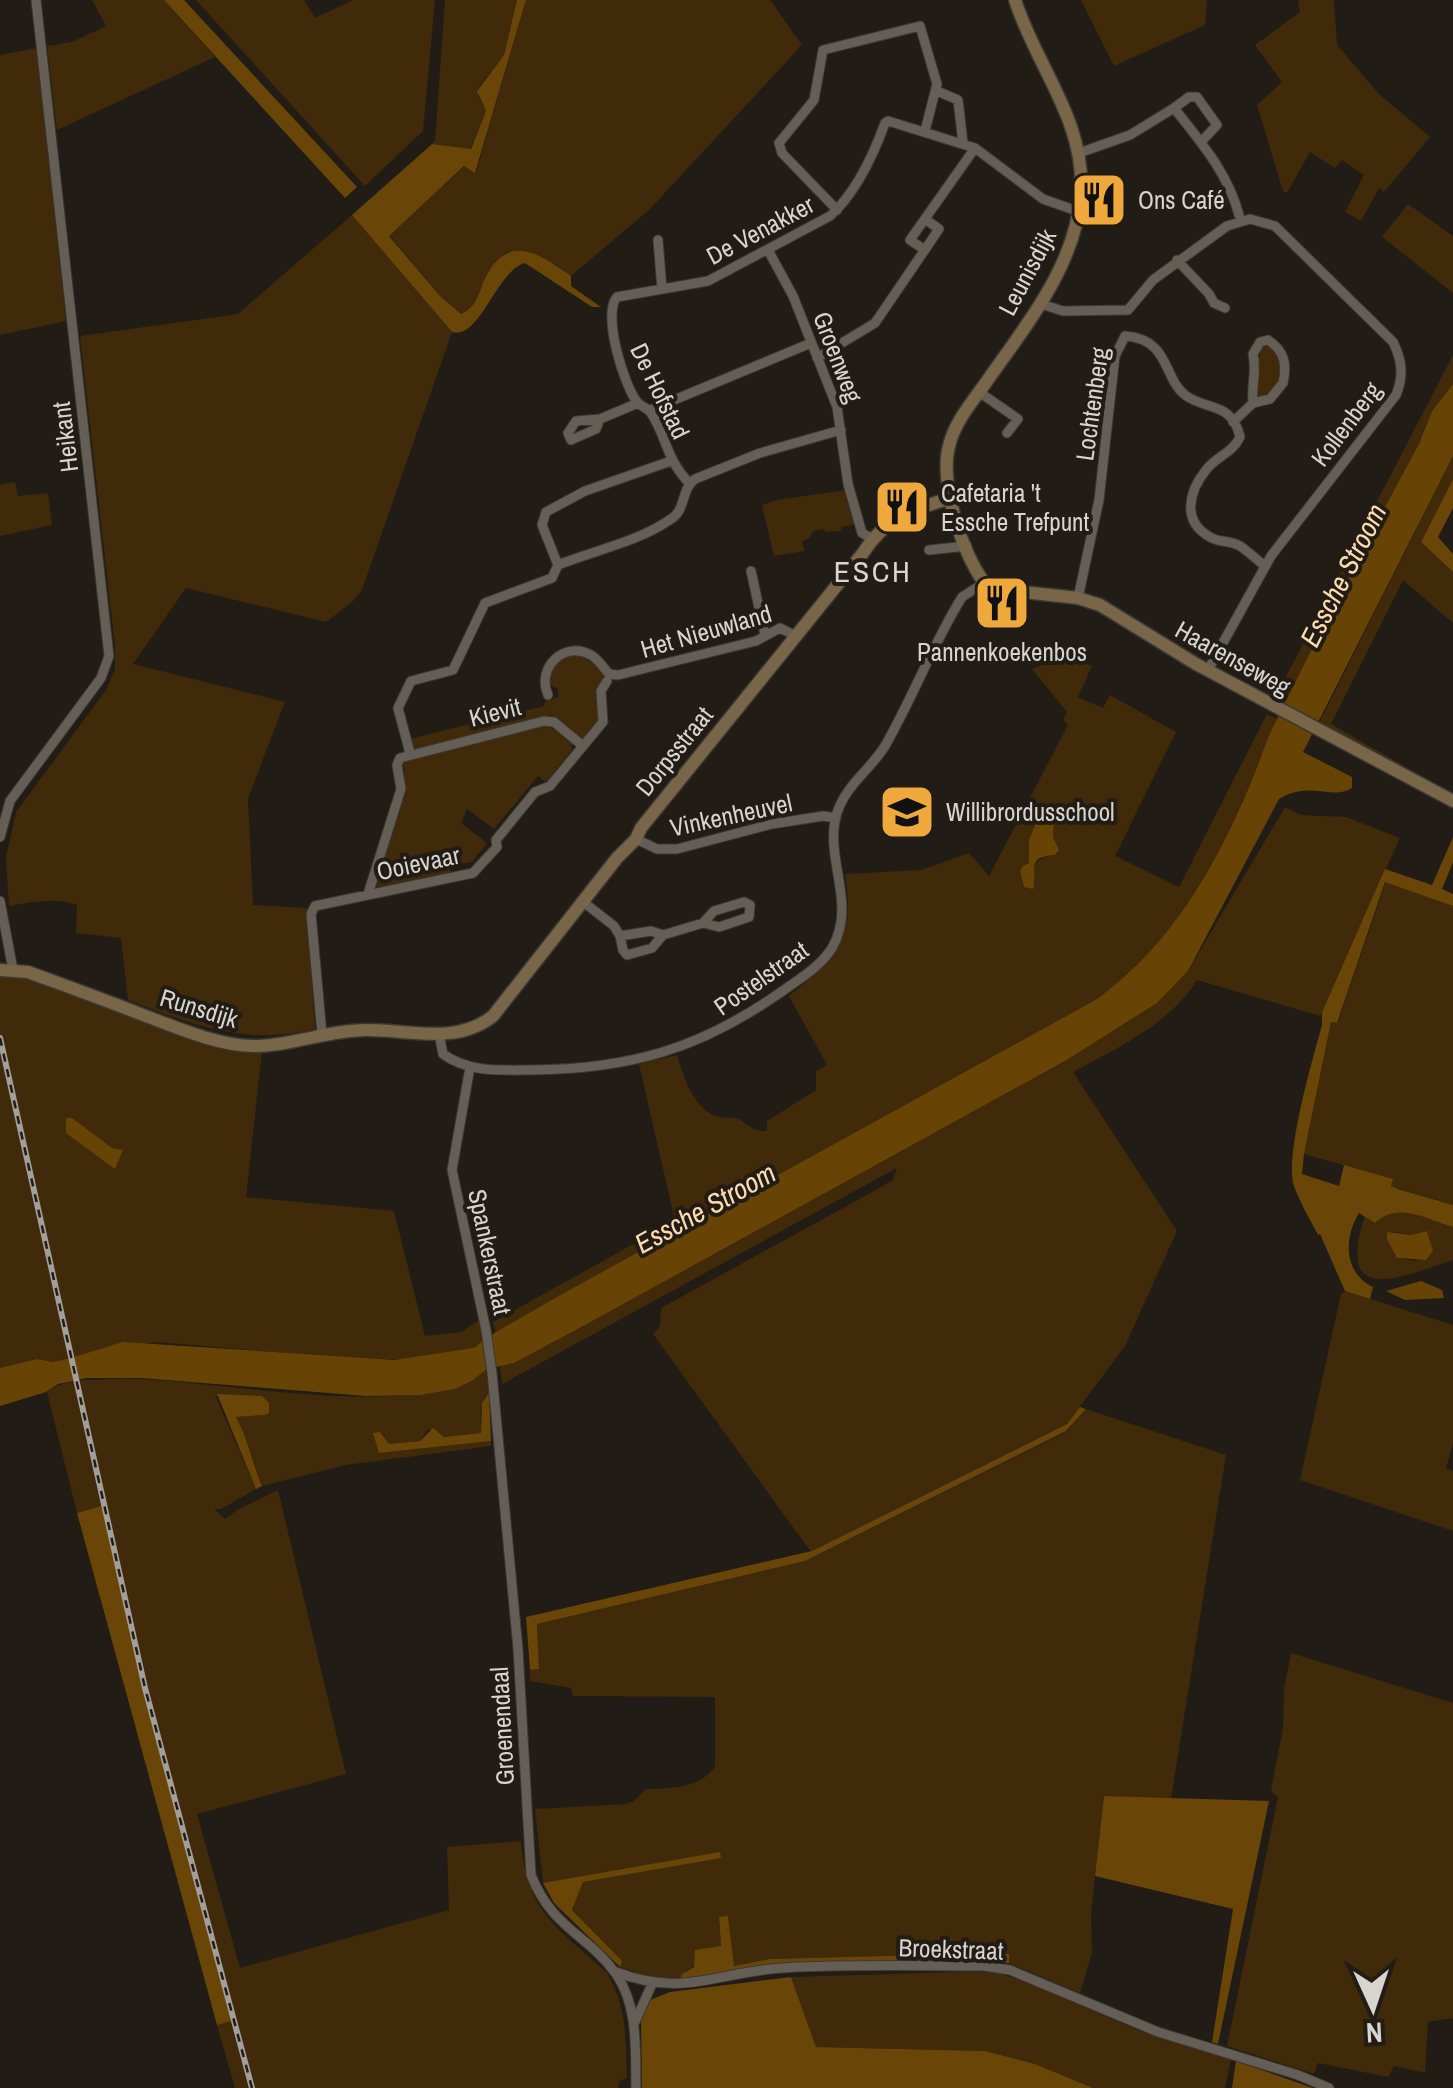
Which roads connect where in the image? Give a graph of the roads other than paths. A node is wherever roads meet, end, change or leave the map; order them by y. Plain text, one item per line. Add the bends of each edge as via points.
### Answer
1 (36, 0) edge
2 (1014, 0) edge
3 (936, 92) junction
4 (1174, 108) junction
5 (925, 131) junction
6 (1201, 142) junction
7 (963, 143) junction
8 (975, 148) junction
9 (1079, 153) junction
10 (837, 210) junction
11 (1080, 212) junction
12 (1239, 215) dead end
13 (925, 219) junction
14 (658, 240) dead end
15 (768, 250) junction
16 (925, 250) junction
17 (1177, 260) junction
18 (662, 289) junction
19 (1041, 304) junction
20 (1225, 308) dead end
21 (610, 309) joint
22 (1124, 312) junction
23 (1125, 336) junction
24 (811, 342) junction
25 (817, 358) junction
26 (979, 392) junction
27 (638, 404) junction
28 (1254, 404) junction
29 (650, 410) junction
30 (600, 419) dead end
31 (1234, 422) junction
32 (841, 430) junction
33 (1008, 433) dead end
34 (671, 461) junction
35 (688, 483) junction
36 (951, 498) junction
37 (870, 538) junction
38 (966, 546) junction
39 (929, 550) dead end
40 (558, 565) junction
41 (1265, 566) junction
42 (751, 572) dead end
43 (984, 583) junction
44 (1078, 598) junction
45 (764, 635) junction
46 (796, 636) junction
47 (1208, 670) junction
48 (607, 681) dead end
49 (548, 695) dead end
50 (583, 746) junction
51 (410, 754) junction
52 (1453, 801) edge
53 (836, 818) junction
54 (0, 837) edge
55 (636, 839) junction
56 (368, 894) junction
57 (0, 901) edge
58 (582, 901) junction
59 (703, 923) junction
60 (663, 935) junction
61 (620, 936) junction
62 (6, 970) edge
63 (322, 1034) junction
64 (439, 1034) junction
65 (470, 1067) junction
66 (497, 1448) joint
67 (614, 1971) junction
68 (652, 1984) junction
69 (634, 2024) junction
70 (636, 2088) edge
71 (1329, 2088) edge

1 - 54 street, Heikant via 109,656 101,678 10,801
2 - 9 street, Leunisdijk
3 - 5 street
3 - 7 street via 958,100
3 - 10 street via 920,26 823,50 814,100 778,143
4 - 6 street
4 - 6 street via 1198,97 1217,125
4 - 9 street via 1130,135
5 - 7 street
5 - 10 street, De Venakker via 884,124 874,153
6 - 12 street via 1226,179
7 - 8 street
8 - 11 street via 1043,199
8 - 13 street
9 - 11 street, Leunisdijk
10 - 15 street, De Venakker
11 - 19 street, Leunisdijk
13 - 16 street via 940,229
13 - 16 street via 910,240
14 - 18 street
15 - 18 street, De Venakker via 708,282
15 - 24 street, Groenweg
16 - 25 street via 875,324
17 - 20 street
17 - 22 street, Kollenberg
17 - 41 street, Kollenberg via 1233,222 1275,226 1399,354 1396,395
18 - 21 street, De Venakker via 624,294
19 - 22 street
19 - 26 street, Leunisdijk
21 - 27 street, De Hofstad via 617,353
22 - 23 street
23 - 31 street via 1157,350 1186,395 1220,408
23 - 44 street, Lochtenberg via 1114,366 1099,500
24 - 25 street, Groenweg
24 - 29 street
25 - 32 street, Groenweg
26 - 33 street via 1018,419
26 - 36 street, Leunisdijk via 948,448
27 - 29 street, De Hofstad
27 - 30 street
28 - 28 street via 1270,399 1283,383 1283,356 1268,340 1253,354
28 - 31 street
29 - 34 street, De Hofstad
31 - 41 street via 1237,444 1192,489 1190,509 1208,536 1236,543
32 - 35 street
32 - 37 street, Groenweg via 848,484 862,532
34 - 35 street, De Hofstad
34 - 40 street via 585,490 546,512 542,525
35 - 40 street via 672,519
36 - 37 street, Dorpsstraat via 898,518
36 - 38 street, Leunisdijk
37 - 46 street, Dorpsstraat
38 - 39 street
38 - 43 street
40 - 51 street via 552,578 485,603 453,670 411,682 398,708
41 - 47 street, Kollenberg
42 - 45 street
43 - 44 street, Haarenseweg
43 - 53 street, Postelstraat via 962,596 883,750 843,798
44 - 47 street, Haarenseweg
45 - 46 street, Het Nieuwland via 780,628
45 - 49 street, Het Nieuwland via 618,676 584,652 566,653 547,670
46 - 55 street, Dorpsstraat
47 - 52 street, Haarenseweg
48 - 50 street, Ooievaar via 601,691 603,722
50 - 51 street, Kievit via 550,720
50 - 56 street, Ooievaar via 550,786 535,792 479,870
51 - 56 street via 397,761 402,789
53 - 55 street, Vinkenheuvel via 772,824 677,849 657,850
53 - 65 street, Postelstraat via 844,903 838,936 817,966 770,1000 717,1033 648,1058 538,1070
55 - 58 street, Dorpsstraat
56 - 63 street, Ooievaar via 312,910
57 - 62 street
58 - 61 street
58 - 64 street, Dorpsstraat via 493,1016 471,1030
59 - 59 street via 719,927 749,918 750,906 714,911
59 - 60 street
60 - 61 street
60 - 61 street via 652,948 628,954
62 - 63 street, Runsdijk via 234,1044 281,1044
63 - 64 street, Runsdijk
64 - 65 street via 443,1054
65 - 66 street, Spankerstraat via 452,1170 487,1334
66 - 67 street, Groenendaal via 531,1875 555,1918
67 - 68 street, Broekstraat
67 - 69 street
68 - 69 street
68 - 71 street, Broekstraat via 780,1968 984,1966
69 - 70 street

